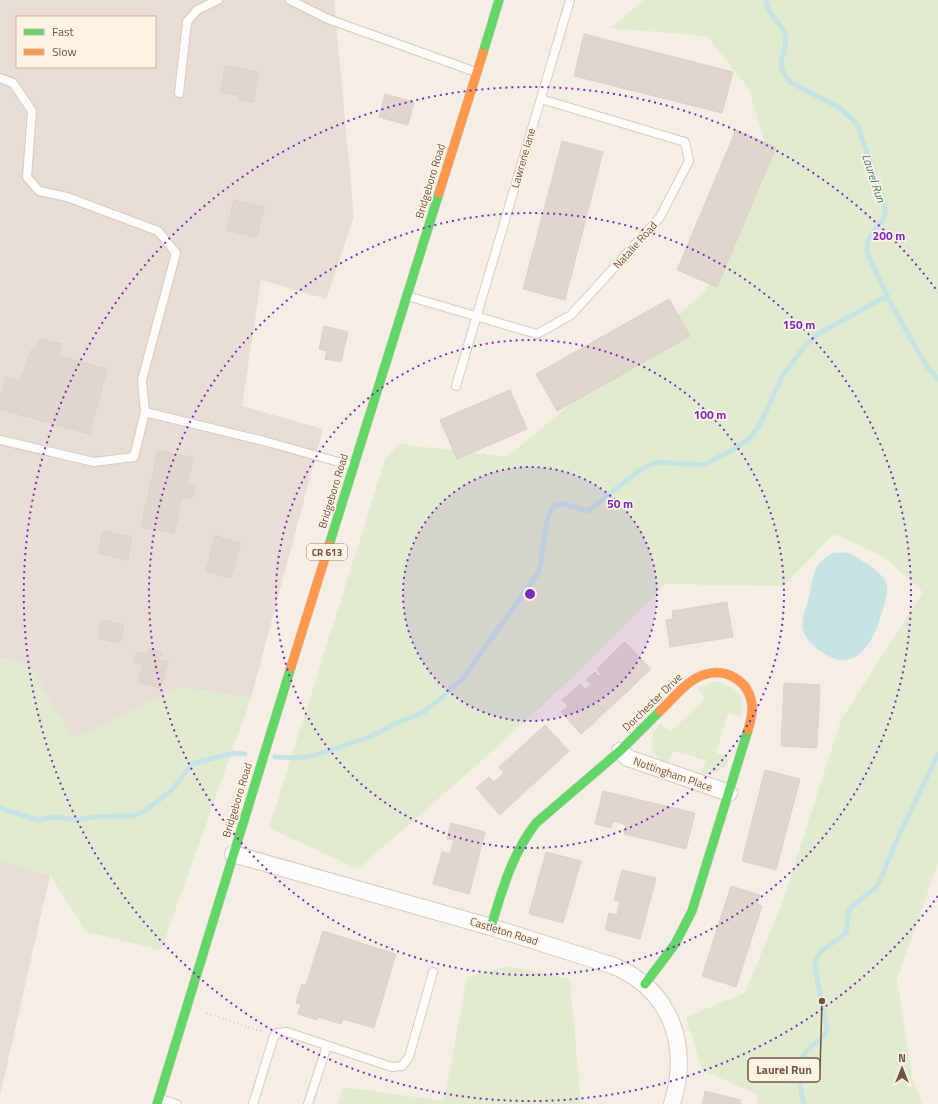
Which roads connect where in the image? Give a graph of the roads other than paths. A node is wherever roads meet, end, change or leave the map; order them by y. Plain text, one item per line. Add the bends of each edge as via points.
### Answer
1 (218, 0) edge
2 (290, 0) edge
3 (499, 0) edge
4 (570, 0) edge
5 (476, 72) junction
6 (0, 78) edge
7 (179, 93) dead end
8 (541, 99) junction
9 (407, 296) junction
10 (478, 317) junction
11 (456, 386) dead end
12 (145, 412) junction
13 (0, 440) edge
14 (354, 466) junction
15 (620, 751) junction
16 (729, 793) junction
17 (232, 854) junction
18 (491, 927) junction
19 (433, 972) dead end
20 (645, 984) junction
21 (327, 1046) junction
22 (158, 1101) edge
23 (177, 1104) edge
24 (253, 1104) edge
25 (308, 1104) edge
26 (672, 1104) edge

1 - 7 lane via 196,10 187,22
2 - 5 lane via 328,20
3 - 5 main road, Bridgeboro Road / CR 613
4 - 8 lane, Lawrene lane
5 - 9 main road, Bridgeboro Road / CR 613
6 - 12 lane via 13,83 32,111 27,177 39,191 67,197 158,231 176,253 142,380
8 - 10 lane, Lawrene lane
8 - 10 lane, Natalie Road via 685,142 689,162 660,217 571,315 537,334
9 - 10 lane, Natalie Road
9 - 14 main road, Bridgeboro Road / CR 613
10 - 11 lane, Lawrene lane
12 - 13 lane via 134,457 94,462
12 - 14 lane
14 - 17 main road, Bridgeboro Road / CR 613
15 - 16 street, Nottingham Place via 628,758
15 - 16 main road, Dorchester Drive via 696,678 713,672 728,674 748,689 753,704 751,720
15 - 18 main road, Dorchester Drive via 536,823 526,835 508,869
16 - 20 main road, Dorchester Drive via 700,890 686,927
17 - 18 street, Castleton Road
17 - 22 main road, Bridgeboro Road / CR 613
18 - 20 street, Castleton Road via 614,966
19 - 21 lane via 409,1057 402,1066 392,1067
20 - 26 street, Castleton Road via 661,1002 677,1040 679,1070
21 - 24 lane via 287,1032 274,1036
21 - 25 lane
22 - 23 lane

